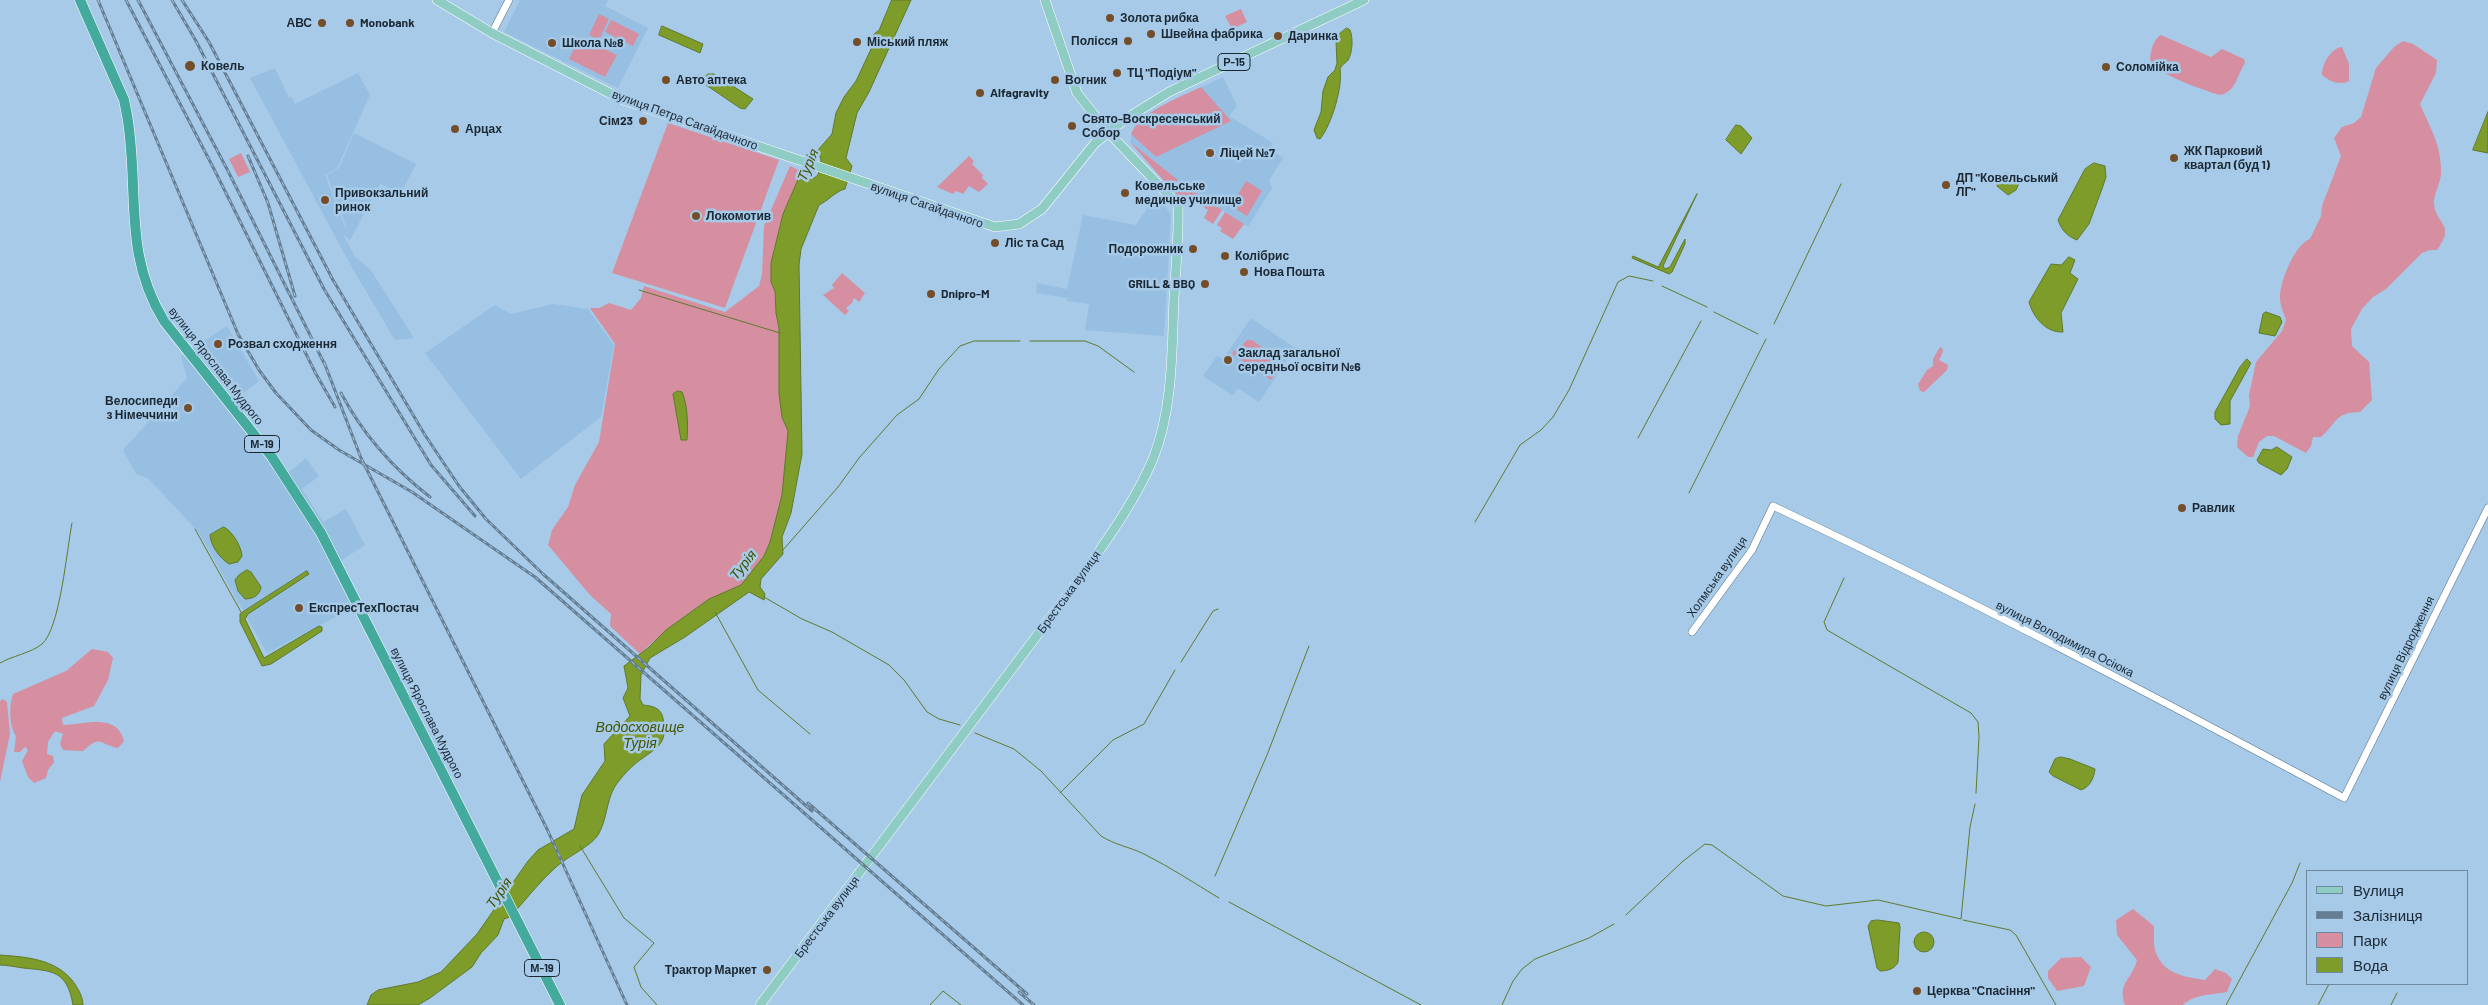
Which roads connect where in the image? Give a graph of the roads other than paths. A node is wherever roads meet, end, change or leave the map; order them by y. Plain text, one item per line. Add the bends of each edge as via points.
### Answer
1 (80, 0) edge
2 (437, 0) edge
3 (509, 0) edge
4 (1046, 0) edge
5 (1364, 0) edge
6 (497, 23) junction
7 (482, 27) junction
8 (492, 33) junction
9 (1108, 132) junction
10 (800, 162) joint
11 (1773, 506) joint
12 (2488, 508) edge
13 (1692, 632) dead end
14 (2344, 798) joint
15 (560, 1005) edge
16 (760, 1005) edge

1 - 15 highway, вулиця Ярослава Мудрого / М-19 via 124,100 138,260 153,302 164,321 272,458 304,504 336,560
2 - 7 main road
3 - 6 street
4 - 9 main road, Брестська вулиця via 1077,93
5 - 9 main road, Р-15 via 1169,92
6 - 7 street
6 - 8 street
7 - 8 main road
8 - 10 main road, вулиця Петра Сагайдачного via 623,100
9 - 10 main road, вулиця Сагайдачного via 1042,209 1007,227 980,224
9 - 16 main road, Брестська вулиця via 1178,205 1168,388 1153,458 1125,514 1086,570
11 - 13 street, Холмська вулиця via 1752,550
11 - 14 street, вулиця Володимира Осіюка via 2021,628
12 - 14 street, вулиця Відродження

